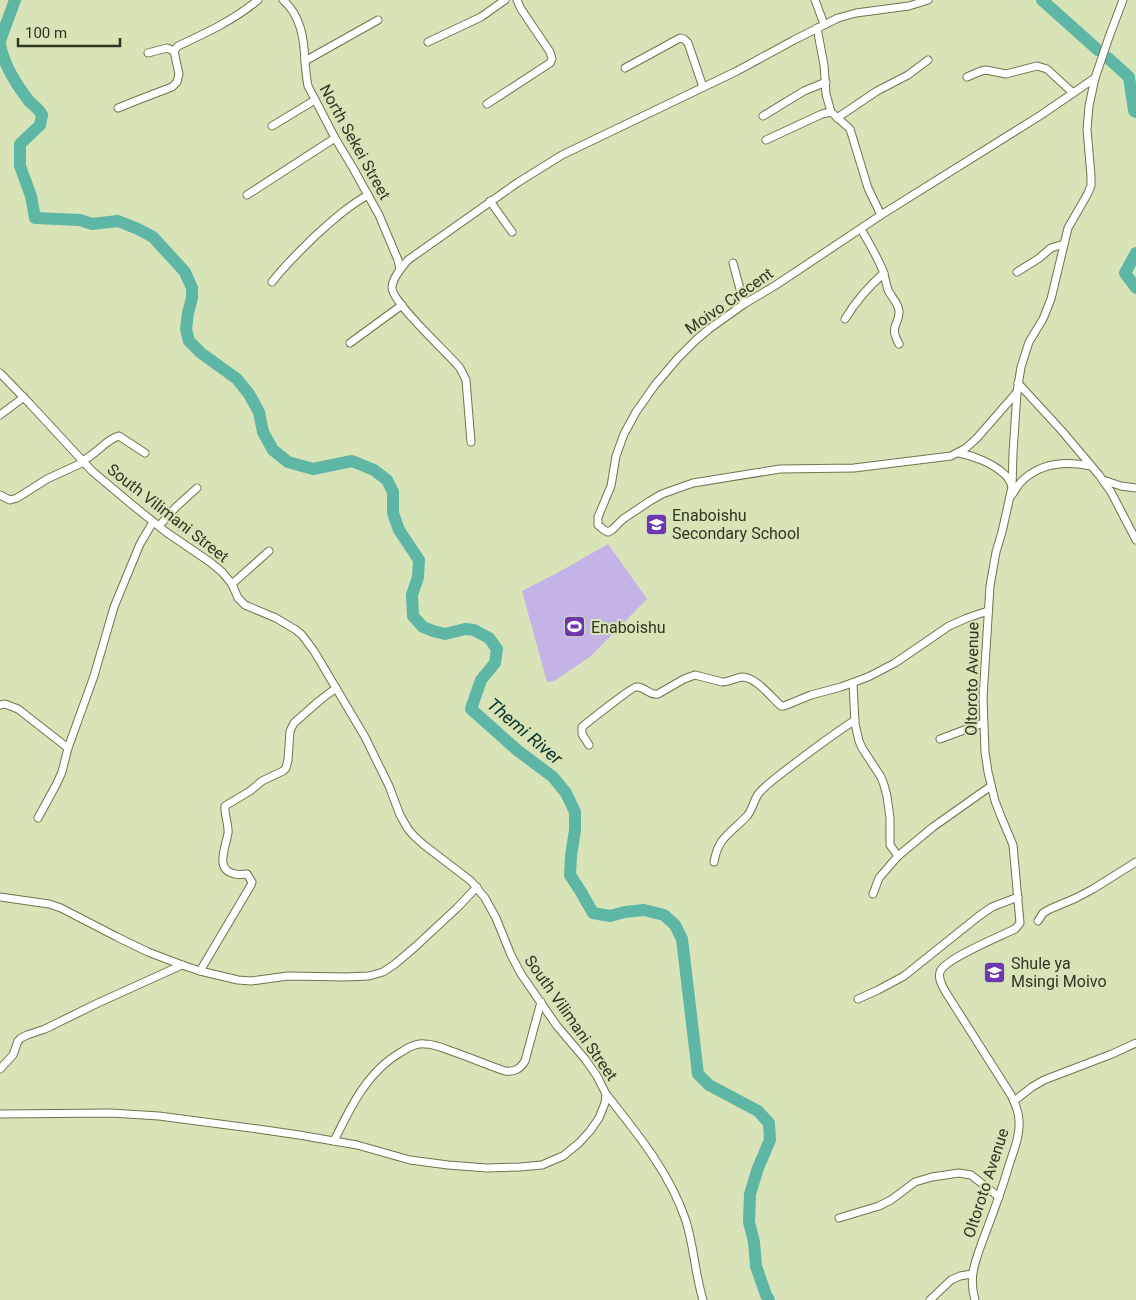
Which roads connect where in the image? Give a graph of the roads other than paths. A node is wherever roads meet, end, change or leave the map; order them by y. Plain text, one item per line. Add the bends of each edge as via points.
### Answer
1 (258, 0) edge
2 (283, 0) edge
3 (505, 0) edge
4 (517, 0) edge
5 (815, 0) edge
6 (928, 0) edge
7 (1123, 0) edge
8 (378, 20) dead end
9 (821, 26) junction
10 (428, 42) dead end
11 (174, 51) junction
12 (148, 53) dead end
13 (928, 60) dead end
14 (305, 61) junction
15 (624, 68) dead end
16 (966, 77) dead end
17 (1095, 78) junction
18 (826, 82) junction
19 (702, 87) junction
20 (1073, 93) junction
21 (315, 100) junction
22 (487, 104) dead end
23 (118, 108) dead end
24 (831, 112) junction
25 (763, 116) dead end
26 (837, 118) junction
27 (272, 126) dead end
28 (335, 138) junction
29 (766, 140) dead end
30 (247, 195) dead end
31 (368, 195) junction
32 (490, 201) junction
33 (880, 215) junction
34 (862, 229) junction
35 (512, 232) dead end
36 (1064, 244) junction
37 (733, 263) dead end
38 (400, 269) junction
39 (1017, 272) dead end
40 (884, 273) junction
41 (272, 282) dead end
42 (744, 304) junction
43 (402, 305) junction
44 (845, 319) dead end
45 (350, 343) dead end
46 (899, 344) dead end
47 (0, 373) edge
48 (1018, 383) junction
49 (1017, 392) junction
50 (24, 397) junction
51 (0, 415) edge
52 (471, 442) dead end
53 (145, 453) dead end
54 (959, 453) junction
55 (83, 462) junction
56 (1092, 466) junction
57 (1103, 480) junction
58 (1012, 486) junction
59 (197, 488) dead end
60 (1136, 488) edge
61 (0, 495) edge
62 (1010, 497) junction
63 (156, 524) junction
64 (1136, 540) edge
65 (269, 551) dead end
66 (232, 584) junction
67 (988, 611) junction
68 (853, 683) junction
69 (336, 688) junction
70 (0, 705) edge
71 (855, 720) junction
72 (983, 723) junction
73 (940, 739) dead end
74 (589, 745) dead end
75 (68, 748) junction
76 (991, 786) junction
77 (38, 818) dead end
78 (898, 856) junction
79 (714, 862) dead end
80 (1136, 862) edge
81 (477, 887) junction
82 (874, 894) dead end
83 (0, 897) edge
84 (1018, 897) junction
85 (1038, 922) dead end
86 (182, 965) junction
87 (200, 971) junction
88 (858, 998) dead end
89 (541, 1002) junction
90 (1136, 1043) edge
91 (0, 1069) edge
92 (606, 1094) junction
93 (1014, 1101) junction
94 (0, 1114) edge
95 (334, 1141) junction
96 (999, 1198) junction
97 (839, 1218) dead end
98 (972, 1274) junction
99 (703, 1300) edge
100 (930, 1300) edge
101 (975, 1300) edge

1 - 11 street
2 - 14 street, North Sekei Street via 297,19
3 - 10 street via 481,17
4 - 22 street via 552,59
5 - 9 street
6 - 9 street via 909,6 856,13
7 - 17 street, Oltoroto Avenue
8 - 14 street
9 - 18 street
9 - 19 street
11 - 12 street via 167,48
11 - 23 street via 179,74 177,82 172,87
13 - 26 street
14 - 21 street, North Sekei Street via 306,78
15 - 19 street via 680,38 688,44
16 - 20 street via 986,70 1006,74 1037,66 1047,69
17 - 20 street, Moivo Crecent
17 - 36 street, Oltoroto Avenue via 1087,130 1091,186 1068,228
18 - 24 street
18 - 25 street via 804,91
19 - 32 street via 562,155
20 - 33 street, Moivo Crecent
21 - 27 street
21 - 28 street, North Sekei Street
24 - 26 street
24 - 29 street
26 - 33 street via 850,129
28 - 30 street
28 - 31 street, North Sekei Street
31 - 38 street, North Sekei Street via 379,214
31 - 41 street via 338,215
32 - 35 street
32 - 38 street
33 - 34 street, Moivo Crecent
34 - 40 street
34 - 42 street, Moivo Crecent
36 - 39 street via 1051,248
36 - 48 street, Oltoroto Avenue via 1051,299 1026,350
37 - 42 street
38 - 43 street via 392,288
40 - 44 street via 860,296
40 - 46 street via 888,291 899,311 894,328
42 - 54 street, Moivo Crecent via 709,329 678,358 636,412 616,456 611,486 598,517 598,525 604,530 612,530 638,508 662,494 693,483 780,469 854,468
43 - 45 street
43 - 52 street via 460,368 466,380
47 - 50 street, South Vilimani Street
48 - 49 street, Oltoroto Avenue
48 - 56 street
49 - 54 street, Moivo Crecent via 977,438
49 - 58 street, Oltoroto Avenue
50 - 51 street
50 - 55 street, South Vilimani Street
53 - 55 street via 119,436
54 - 58 street via 1002,472
55 - 61 street via 47,479 18,498 10,500
55 - 63 street, South Vilimani Street
56 - 57 street
56 - 62 street via 1052,464 1022,480
57 - 60 street
57 - 64 street
58 - 62 street, Oltoroto Avenue
59 - 63 street
62 - 67 street, Oltoroto Avenue via 992,571
63 - 66 street, South Vilimani Street via 216,566
63 - 75 street via 140,544 114,607
65 - 66 street
66 - 69 street, South Vilimani Street via 245,605 276,618 302,635
67 - 68 street via 949,626 895,664
67 - 72 street, Oltoroto Avenue
68 - 71 street
68 - 74 street via 784,706 755,682 742,678 722,682 695,675 654,695 637,687 582,727 583,737
69 - 81 street, South Vilimani Street via 365,737 408,828 424,845
69 - 87 street via 294,723 290,731 288,765 283,771 267,777 225,806 228,832 222,864 232,874 247,874 252,882
70 - 75 street via 18,709
71 - 78 street via 858,741 881,777 888,796 890,845
71 - 79 street via 758,794 746,817 724,837
72 - 73 street
72 - 76 street, Oltoroto Avenue
75 - 77 street via 62,772
76 - 78 street via 932,827
76 - 84 street, Oltoroto Avenue via 1013,845
78 - 82 street via 879,878
80 - 85 street via 1093,889 1043,913
81 - 87 street via 395,964 369,976 288,976 251,981
81 - 89 street, South Vilimani Street via 486,898 521,974
83 - 86 street via 61,908 148,952
84 - 88 street via 979,916 904,976
84 - 93 street, Oltoroto Avenue via 1019,926 954,959 941,969 939,975 945,991
86 - 87 street
86 - 91 street via 45,1029 27,1034 18,1041 13,1055
89 - 92 street, South Vilimani Street via 585,1059
89 - 95 street via 525,1061 519,1069 505,1071 431,1045 408,1048 383,1064 372,1076 357,1096
90 - 93 street via 1044,1080
92 - 95 street, South Vilimani Street via 599,1118 579,1143 563,1156 520,1168 410,1160
92 - 99 street via 652,1154 678,1202 691,1240
93 - 96 street, Oltoroto Avenue via 1019,1119 1018,1135
94 - 95 street, South Vilimani Street via 136,1114 258,1128
96 - 97 street via 971,1175 959,1173 914,1182 879,1206
96 - 98 street, Oltoroto Avenue
98 - 100 street via 952,1280
98 - 101 street, Oltoroto Avenue

